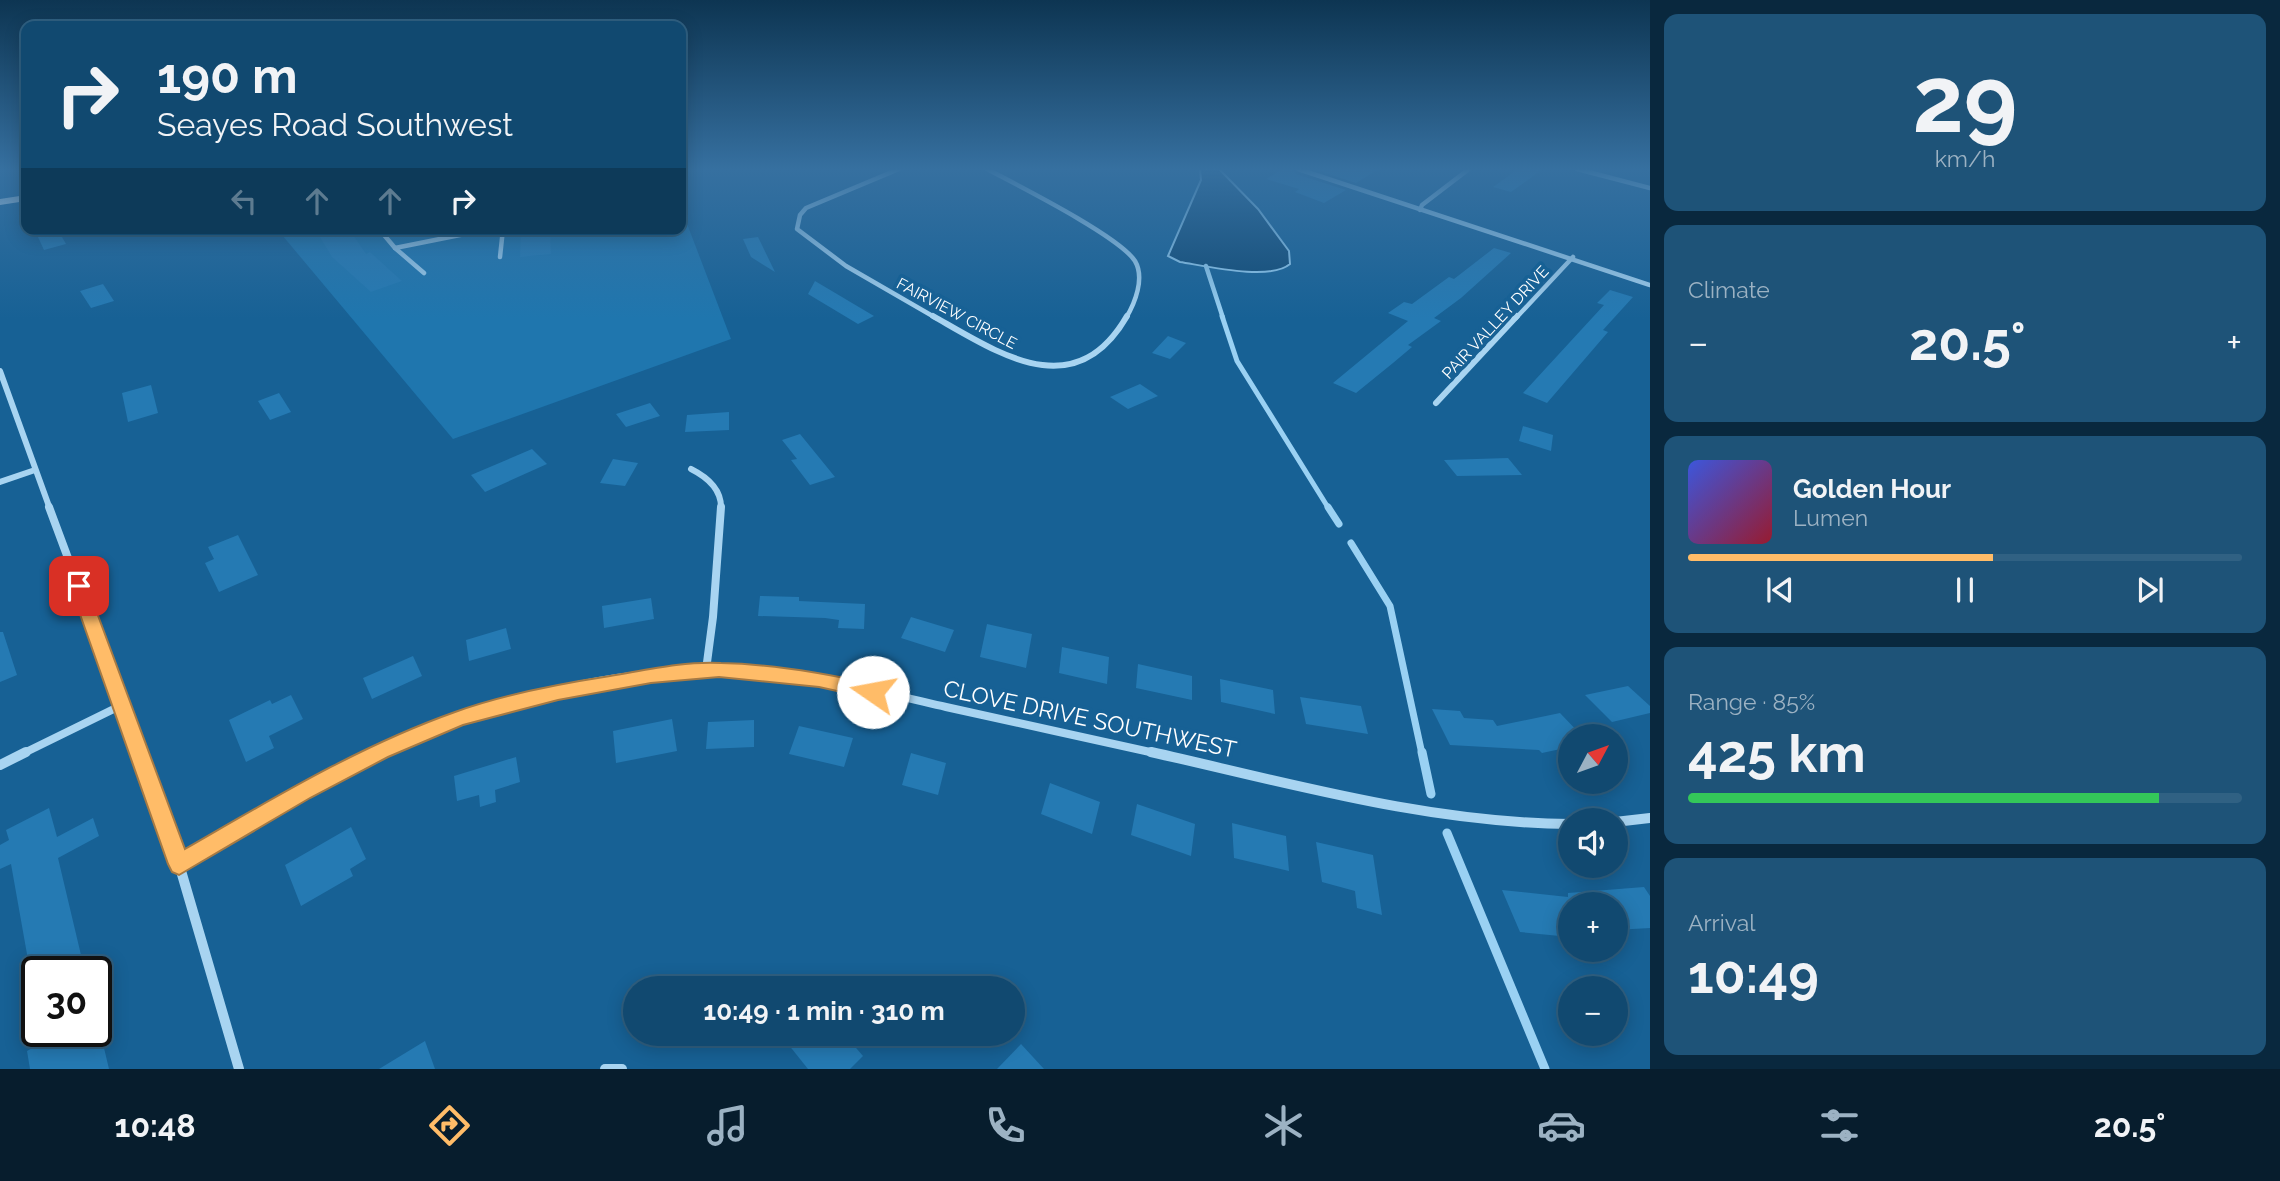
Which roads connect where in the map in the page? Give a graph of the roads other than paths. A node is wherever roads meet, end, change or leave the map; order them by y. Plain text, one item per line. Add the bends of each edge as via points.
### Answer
1 (799, 219) edge
2 (1074, 219) edge
3 (1449, 219) edge
4 (384, 235) edge
5 (460, 235) edge
6 (502, 235) edge
7 (395, 248) junction
8 (500, 257) dead end
9 (1573, 257) junction
10 (424, 274) dead end
11 (1650, 285) edge
12 (0, 370) edge
13 (1436, 403) dead end
14 (34, 470) junction
15 (691, 470) dead end
16 (0, 482) edge
17 (706, 670) junction
18 (124, 704) junction
19 (0, 765) edge
20 (1650, 818) edge
21 (1628, 821) edge
22 (1558, 824) edge
23 (179, 864) junction
24 (239, 1069) edge
25 (605, 1069) edge
26 (622, 1069) edge

1 - 2 street, FAIRVIEW CIRCLE via 797,229 817,246 892,293 988,347 1048,367 1070,366 1090,358 1119,331 1136,300 1135,261 1117,243
3 - 9 street
4 - 7 street
5 - 7 street
6 - 8 street
7 - 10 street
9 - 11 street
9 - 13 street, PAIR VALLEY DRIVE
12 - 14 street
14 - 16 street
14 - 18 street
15 - 17 street via 718,490 721,502
17 - 22 street, CLOVE DRIVE SOUTHWEST via 819,680 1386,804 1465,818
17 - 23 street, CLOVE DRIVE SOUTHWEST via 570,690 459,718 302,792
18 - 19 street
18 - 23 street
20 - 21 street
23 - 24 street
25 - 26 street

